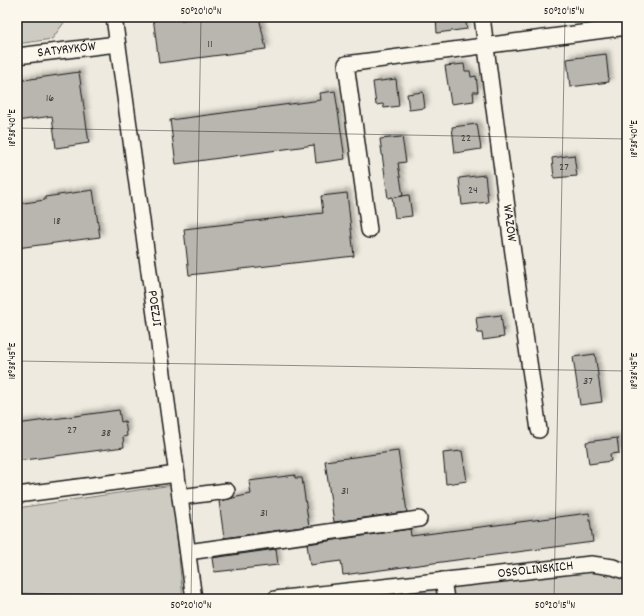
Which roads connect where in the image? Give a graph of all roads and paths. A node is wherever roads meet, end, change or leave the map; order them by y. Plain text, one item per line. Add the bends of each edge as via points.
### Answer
1 (114, 17) edge
2 (482, 17) edge
3 (627, 27) edge
4 (117, 44) junction
5 (485, 44) junction
6 (17, 56) edge
7 (369, 230) dead end
8 (539, 430) dead end
9 (177, 474) junction
10 (227, 491) dead end
11 (17, 495) edge
12 (180, 497) junction
13 (419, 519) dead end
14 (188, 552) junction
15 (627, 572) edge
16 (443, 580) junction
17 (194, 599) edge
18 (275, 599) edge
19 (446, 599) edge

1 - 4 street, POEZJI
2 - 5 street, WAZÓW
3 - 5 street
4 - 6 street, SATYRYKÓW
4 - 9 street, POEZJI
5 - 7 street via 346,64
5 - 8 street, WAZÓW
9 - 11 street
9 - 12 street, POEZJI
10 - 12 street
12 - 14 street, POEZJI
13 - 14 street
14 - 17 street, POEZJI
15 - 16 street, OSSOLIŃSKICH via 613,566 591,564
16 - 18 street, OSSOLIŃSKICH
16 - 19 street

